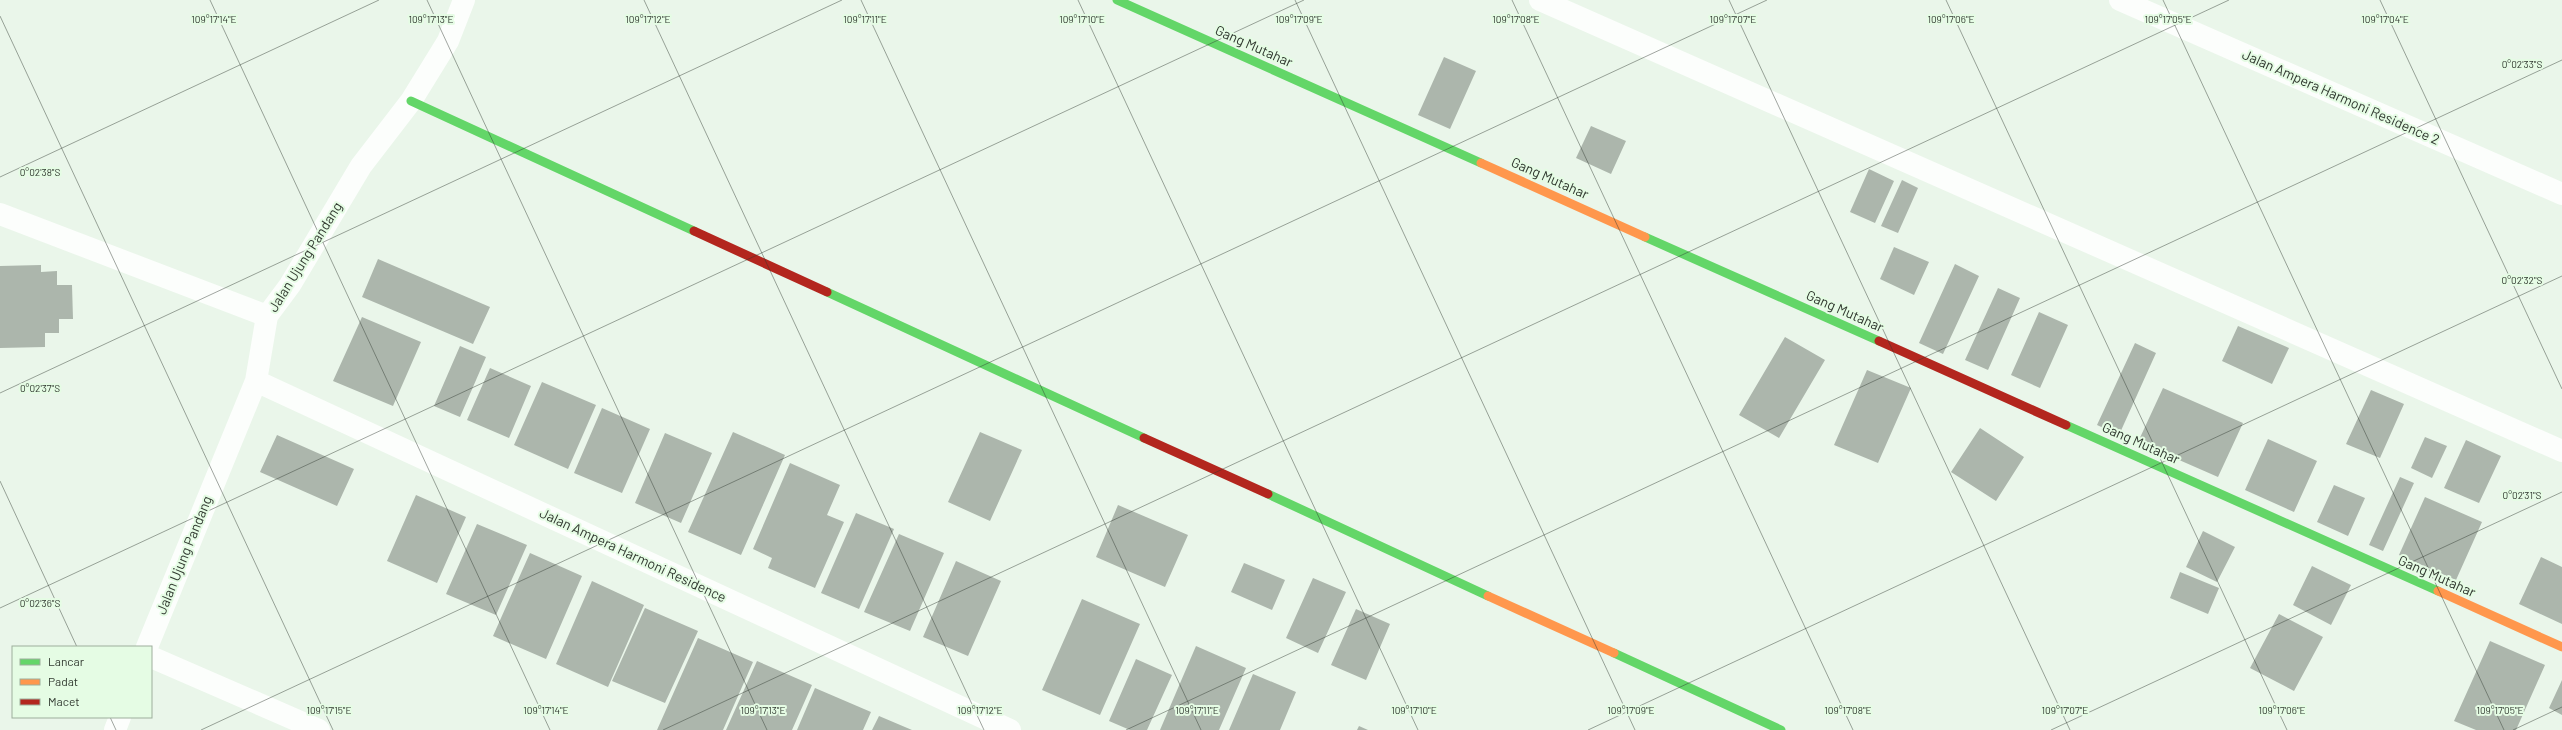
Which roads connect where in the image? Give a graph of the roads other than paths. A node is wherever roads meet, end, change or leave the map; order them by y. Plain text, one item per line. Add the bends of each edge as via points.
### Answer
1 (464, 0) edge
2 (1117, 0) edge
3 (1540, 0) edge
4 (2120, 0) edge
5 (411, 102) junction
6 (2562, 194) edge
7 (0, 214) edge
8 (267, 316) junction
9 (256, 381) junction
10 (2562, 450) edge
11 (147, 646) edge
12 (2562, 647) edge
13 (152, 657) edge
14 (120, 718) edge
15 (115, 730) edge
16 (319, 730) edge
17 (1010, 730) edge
18 (1781, 730) edge

1 - 5 street, Jalan Ujung Pandang via 448,41
2 - 12 street, Gang Mutahar
3 - 10 street
4 - 6 street, Jalan Ampera Harmoni Residence 2
5 - 8 street, Jalan Ujung Pandang via 361,166 290,285
5 - 18 street
7 - 8 street
8 - 9 street, Jalan Ujung Pandang
9 - 11 street, Jalan Ujung Pandang
9 - 17 street, Jalan Ampera Harmoni Residence
13 - 16 street
14 - 15 street

